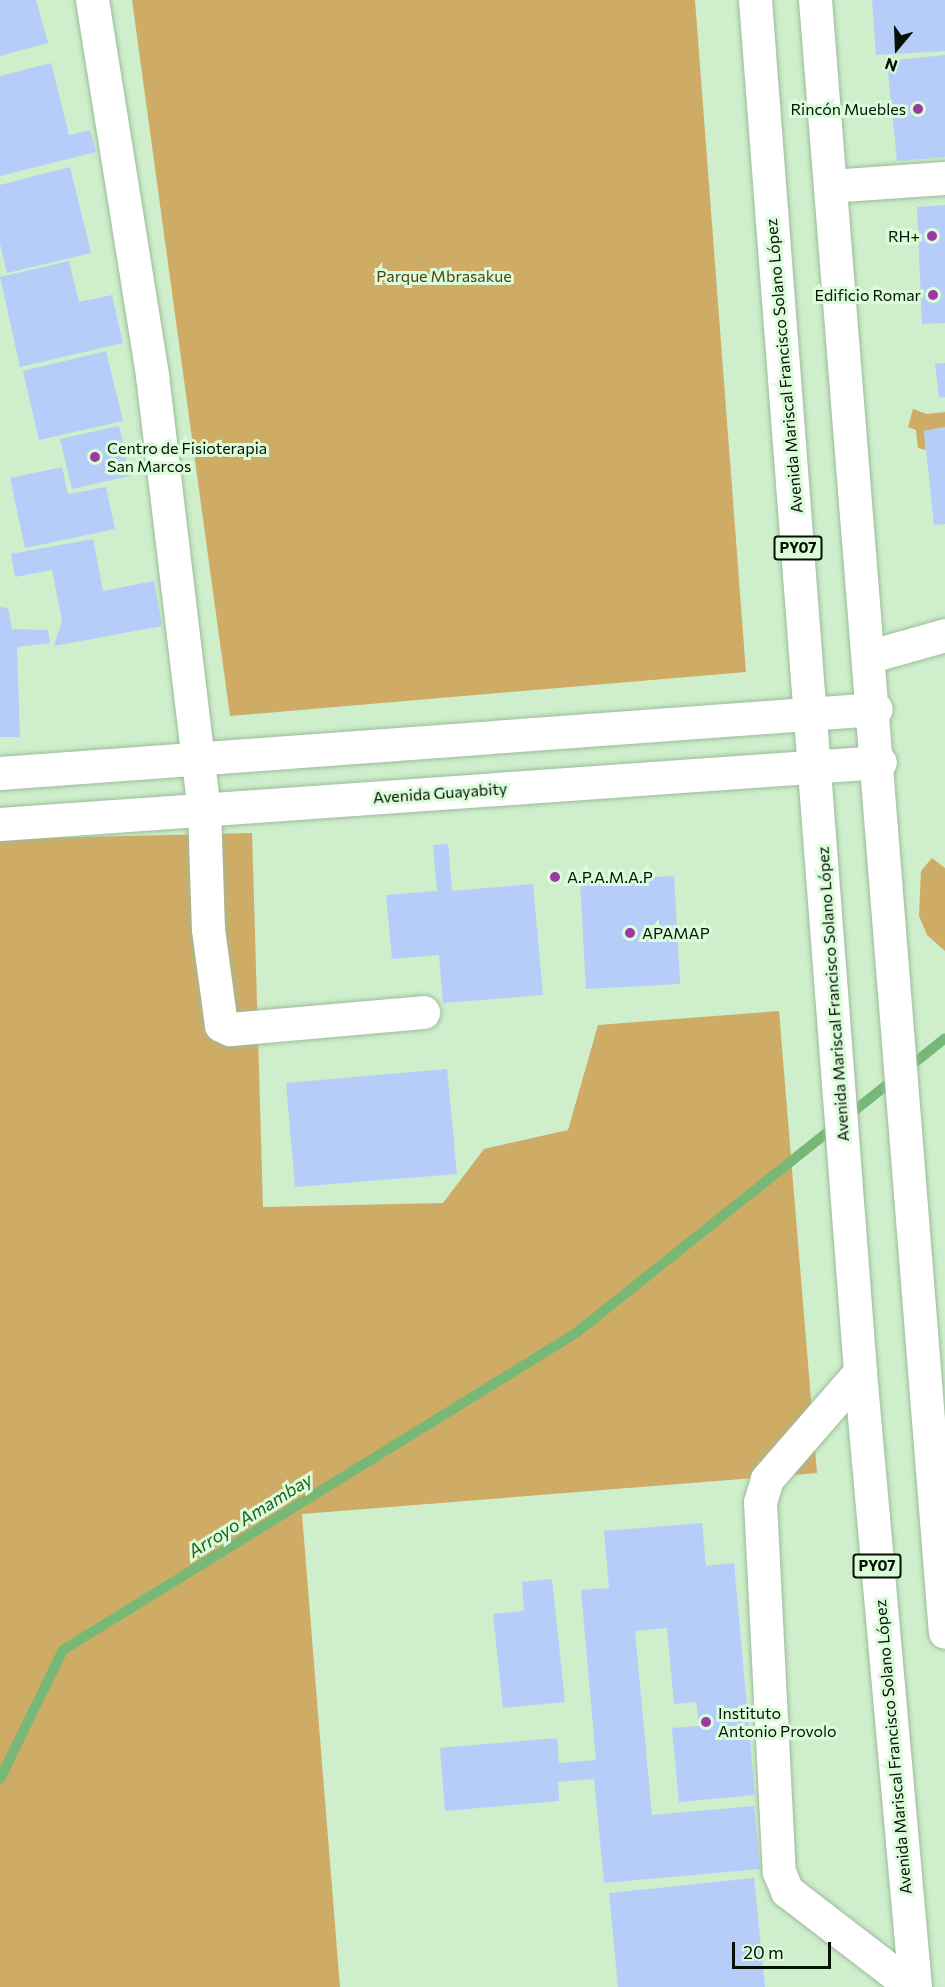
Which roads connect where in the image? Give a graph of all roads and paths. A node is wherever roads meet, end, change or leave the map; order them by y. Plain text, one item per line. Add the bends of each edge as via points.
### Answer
1 (92, 0) edge
2 (755, 0) edge
3 (815, 0) edge
4 (945, 178) edge
5 (830, 186) junction
6 (945, 635) edge
7 (871, 656) junction
8 (876, 709) junction
9 (813, 713) junction
10 (197, 757) junction
11 (880, 762) junction
12 (817, 768) junction
13 (0, 773) edge
14 (204, 809) junction
15 (0, 824) edge
16 (423, 1012) dead end
17 (934, 1371) edge
18 (860, 1372) junction
19 (945, 1632) edge
20 (913, 1987) edge

1 - 10 main road via 152,375
2 - 9 main road, Avenida Mariscal Francisco Solano López / PY07
3 - 5 main road
4 - 5 main road
5 - 7 main road
6 - 7 main road
7 - 8 main road
8 - 9 main road
8 - 11 main road
9 - 10 main road
9 - 12 main road, Avenida Mariscal Francisco Solano López / PY07
10 - 13 main road
10 - 14 main road
11 - 12 main road, Avenida Guayabity
11 - 17 main road via 904,1097
12 - 14 main road, Avenida Guayabity
12 - 18 main road, Avenida Mariscal Francisco Solano López / PY07
14 - 15 main road, Avenida Guayabity
14 - 16 main road via 208,928 223,1028
17 - 19 main road
18 - 20 main road, Avenida Mariscal Francisco Solano López / PY07
18 - 20 main road via 767,1479 759,1502 779,1872 787,1891

